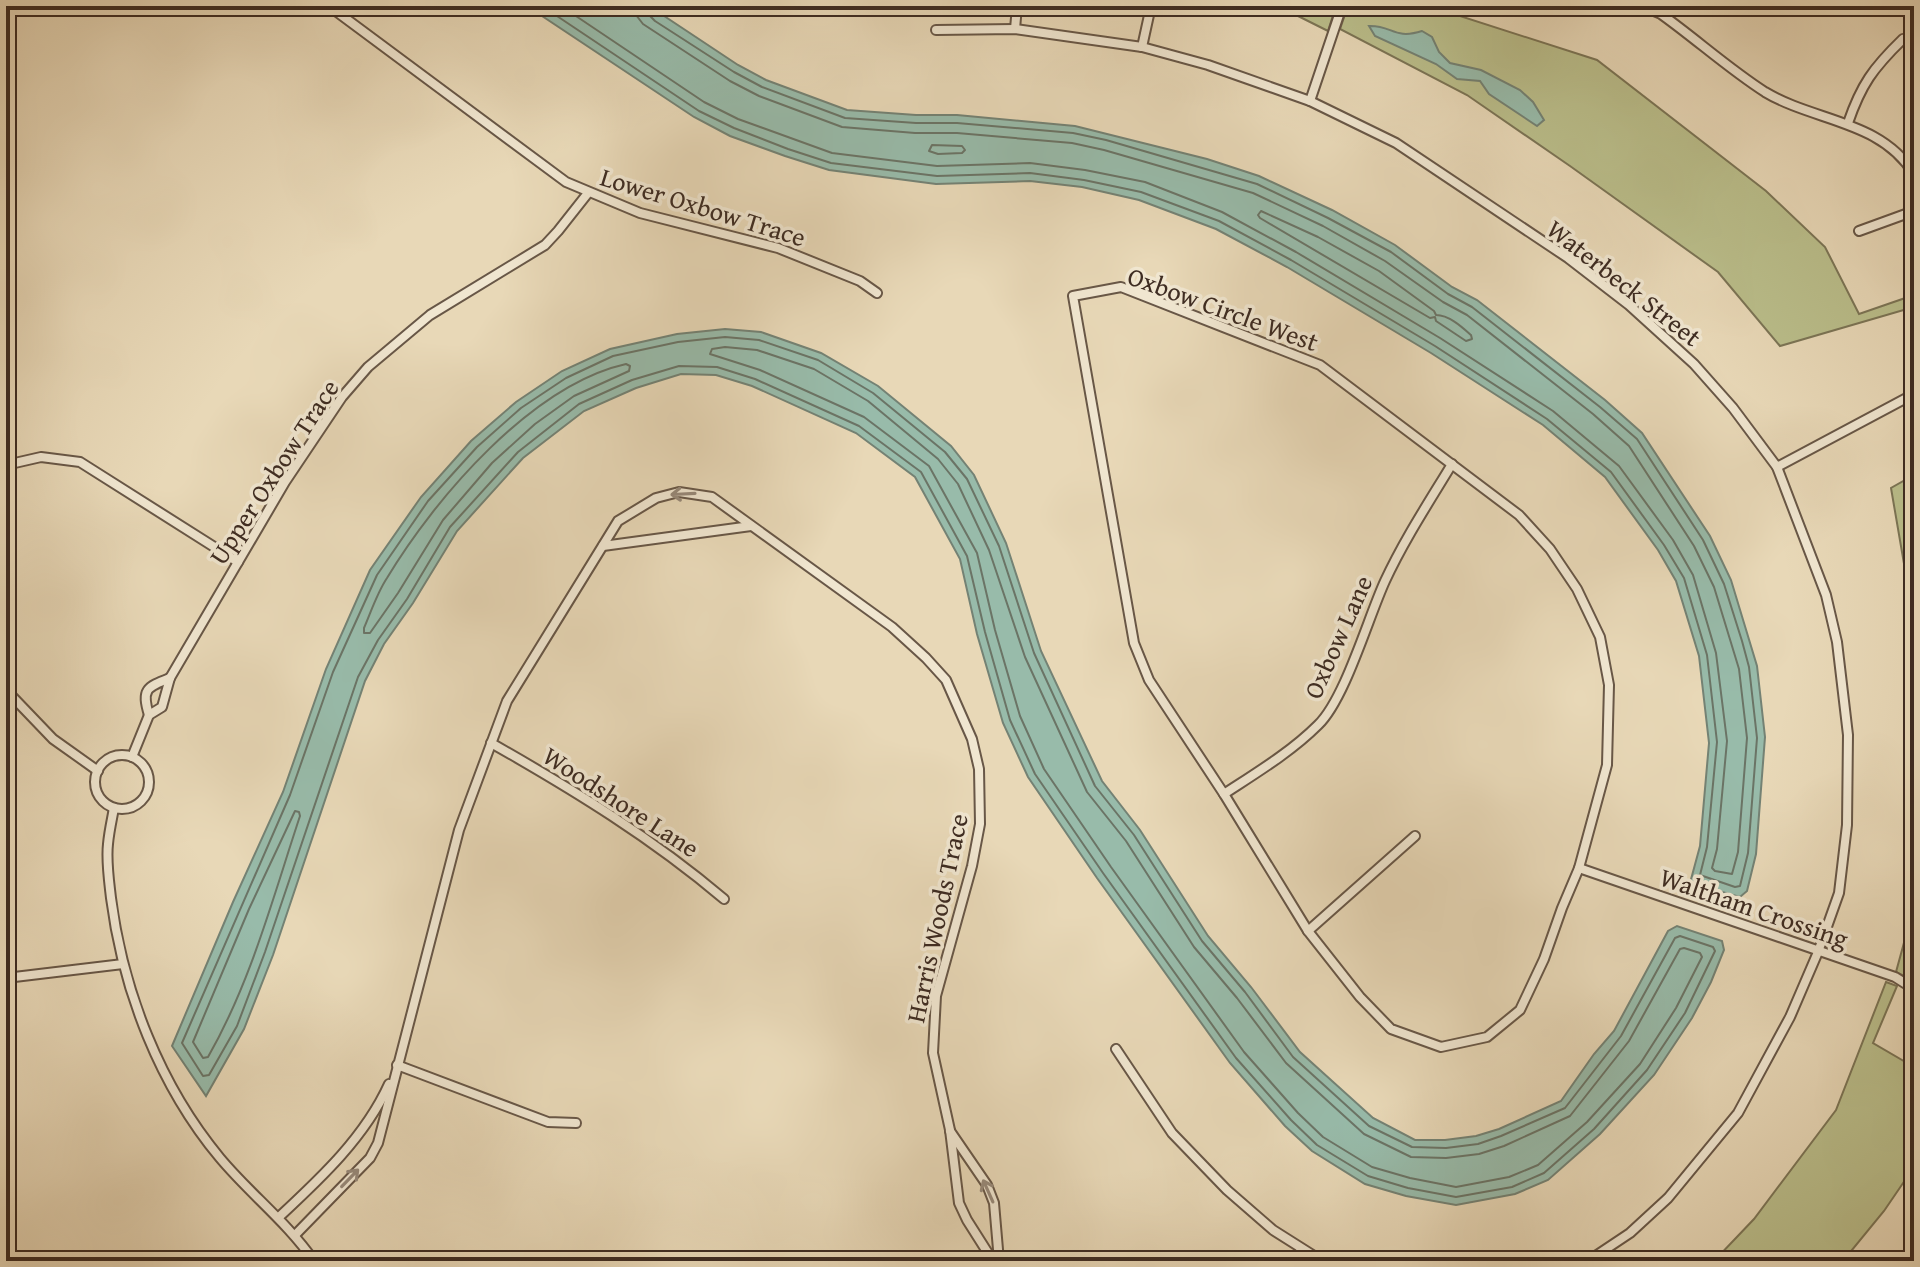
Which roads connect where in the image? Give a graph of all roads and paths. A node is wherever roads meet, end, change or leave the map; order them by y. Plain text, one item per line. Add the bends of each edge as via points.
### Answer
1 (329, 6) edge
2 (1017, 6) edge
3 (1151, 6) edge
4 (1342, 6) edge
5 (1642, 6) edge
6 (1015, 29) junction
7 (936, 30) dead end
8 (1903, 39) dead end
9 (1142, 47) junction
10 (1310, 101) junction
11 (1848, 123) junction
12 (1914, 174) edge
13 (588, 193) junction
14 (1914, 211) edge
15 (1859, 231) dead end
16 (877, 293) dead end
17 (1914, 394) edge
18 (1452, 464) junction
19 (6, 465) edge
20 (1777, 467) junction
21 (751, 526) junction
22 (603, 546) junction
23 (238, 562) junction
24 (170, 678) junction
25 (6, 690) edge
26 (149, 715) junction
27 (491, 743) junction
28 (132, 757) junction
29 (98, 771) junction
30 (1224, 794) junction
31 (114, 808) junction
32 (1415, 836) dead end
33 (1579, 868) junction
34 (724, 899) dead end
35 (1308, 931) junction
36 (1818, 952) junction
37 (123, 964) junction
38 (6, 978) edge
39 (1914, 989) edge
40 (1116, 1049) dead end
41 (397, 1065) junction
42 (576, 1123) dead end
43 (950, 1130) junction
44 (279, 1217) junction
45 (296, 1234) junction
46 (1301, 1250) junction
47 (314, 1261) edge
48 (996, 1261) edge
49 (1293, 1261) edge
50 (1322, 1261) edge
51 (1588, 1261) edge

1 - 13 street, Lower Oxbow Trace via 536,162
2 - 6 street
3 - 9 street
4 - 10 street
5 - 11 street via 1661,14 1765,92
6 - 7 street, Waterbeck Street
6 - 9 street, Waterbeck Street
8 - 11 street via 1875,66
9 - 10 street, Waterbeck Street
10 - 20 street, Waterbeck Street via 1396,143 1629,305 1694,364
11 - 12 street via 1882,139
13 - 16 street, Lower Oxbow Trace via 640,213 778,248
13 - 23 street, Upper Oxbow Trace via 545,245 430,315 368,367 285,482
14 - 15 street
17 - 20 street
18 - 30 street, Oxbow Lane via 1386,580 1338,695 1320,724
18 - 30 street, Oxbow Circle West via 1320,365 1121,287 1073,296 1134,643 1149,680
18 - 33 street, Oxbow Circle West via 1519,515 1550,549 1600,637 1609,685 1607,765
19 - 23 street via 41,457 80,462
20 - 36 street, Waterbeck Street via 1826,595 1848,735 1847,825 1839,893
21 - 22 street
21 -> 22 street, Harris Woods Trace via 712,497 679,492 636,508 618,521
21 - 43 street, Harris Woods Trace via 892,627 926,658 946,680 972,739 979,769 980,824 936,996 933,1028 936,1077
22 - 27 street, Harris Woods Trace via 507,701
23 - 24 street, Upper Oxbow Trace
24 - 26 street, Upper Oxbow Trace via 162,707
24 - 26 street, Upper Oxbow Trace via 146,692
25 - 29 street via 53,739
26 - 28 street, Upper Oxbow Trace
27 - 34 street, Woodshore Lane via 621,820
27 - 41 street, Harris Woods Trace via 459,830
28 - 29 street via 115,756
28 - 31 street via 146,768 149,790 133,807
29 - 31 street via 97,791
30 - 35 street, Oxbow Circle West
31 - 37 street via 108,868
32 - 35 street
33 - 35 street, Oxbow Circle West via 1520,1010 1487,1037 1441,1047 1391,1029
33 - 36 street, Waltham Crossing
36 - 39 street, Waltham Crossing via 1895,977
36 - 51 street, Waterbeck Street via 1738,1113 1668,1198
37 - 38 street
37 - 44 street via 152,1045 191,1121 222,1161
40 - 46 street via 1172,1133 1227,1190
41 - 42 street via 548,1122
41 - 44 street, Harris Woods Trace via 361,1132
45 -> 41 street, Harris Woods Trace via 370,1158
43 - 48 street, Harris Woods Trace via 959,1203
48 -> 43 street, Harris Woods Trace via 994,1203
44 - 45 street
45 - 47 street
46 - 49 street
46 - 50 street

